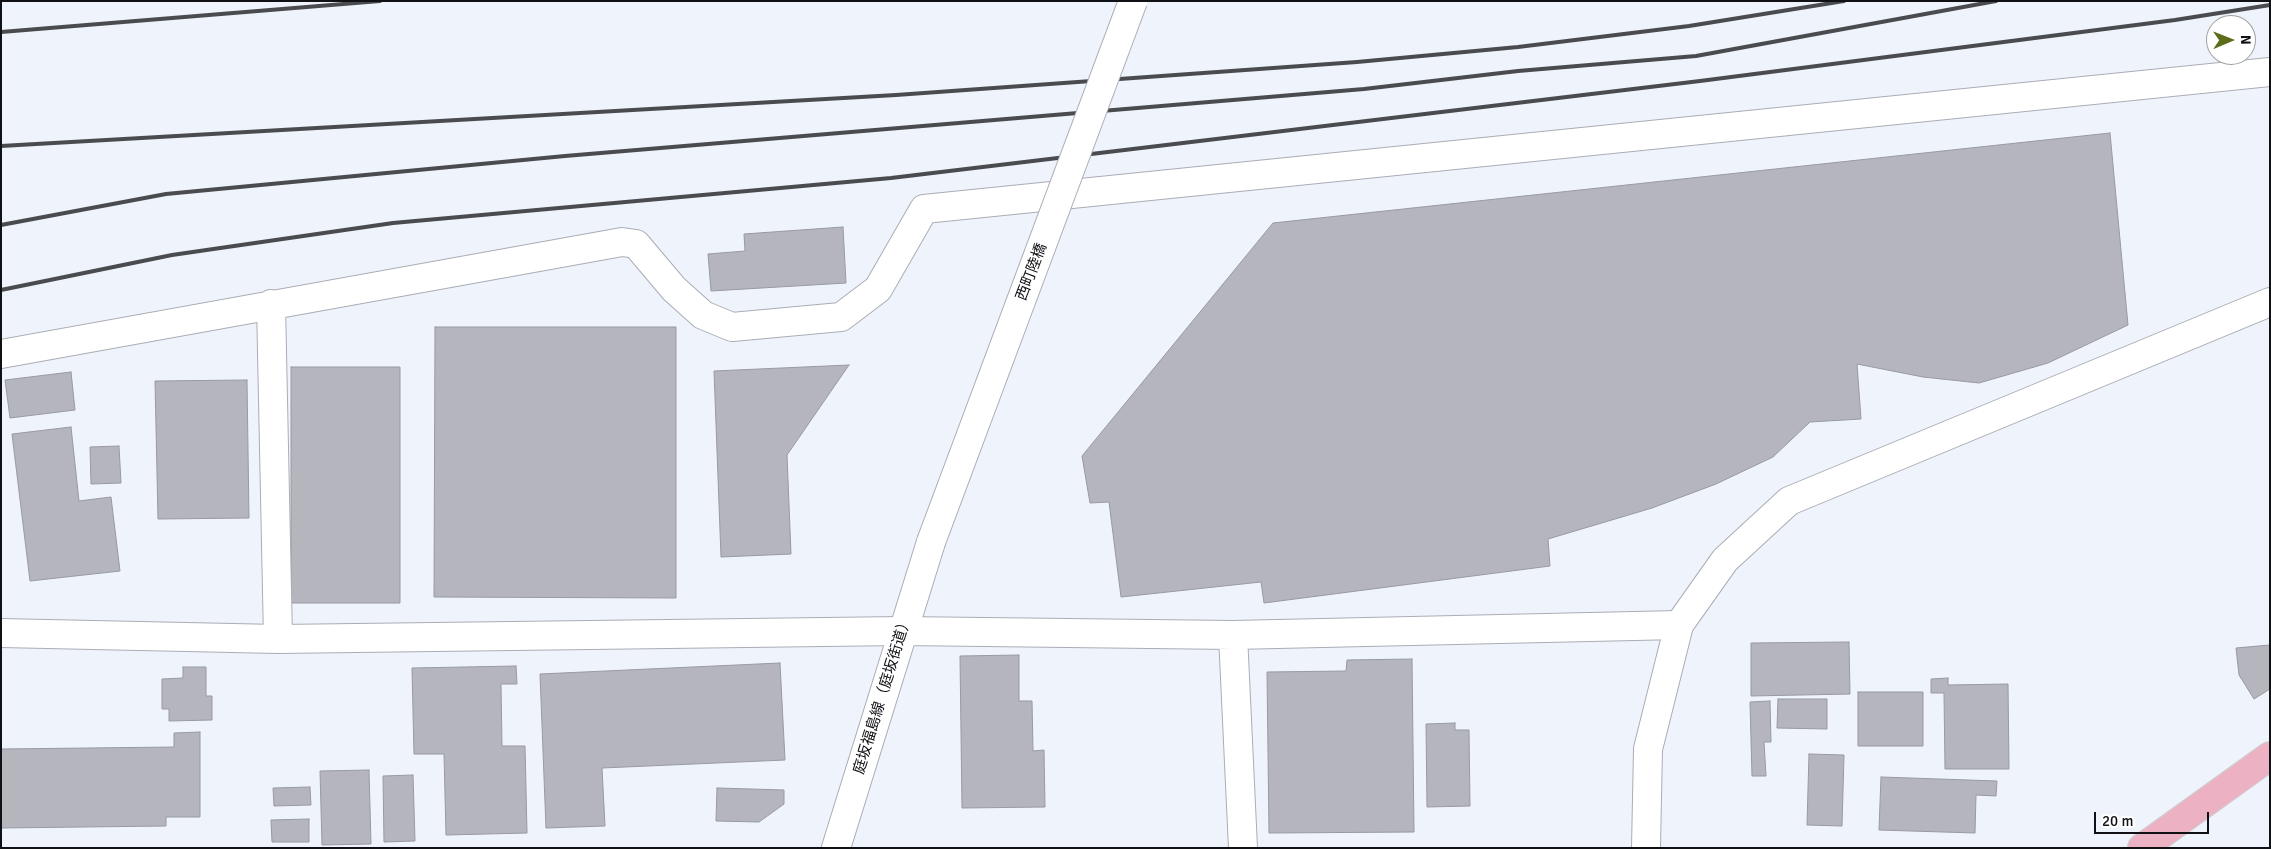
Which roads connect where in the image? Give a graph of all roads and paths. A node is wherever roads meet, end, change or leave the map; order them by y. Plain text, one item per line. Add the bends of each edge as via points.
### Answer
1 (1133, 1) edge
2 (2270, 72) edge
3 (2270, 302) edge
4 (271, 304) junction
5 (1, 354) edge
6 (931, 542) joint
7 (1679, 625) junction
8 (902, 631) junction
9 (1, 633) edge
10 (1233, 635) junction
11 (278, 639) junction
12 (2270, 756) edge
13 (836, 848) edge
14 (1243, 848) edge
15 (1646, 848) edge
16 (2142, 848) edge

1 - 6 street, 西町陸橋, bridge
2 - 4 street via 924,209 878,289 841,317 732,327 704,315 674,289 636,244 622,242
3 - 7 street via 1789,501 1725,560
4 - 5 street
4 - 11 street
6 - 8 street, 庭坂福島線（庭坂街道）
7 - 10 street
7 - 15 street via 1648,748
8 - 10 street
8 - 11 street
8 - 13 street, 庭坂福島線（庭坂街道）
9 - 11 street
10 - 14 street
12 - 16 main road

